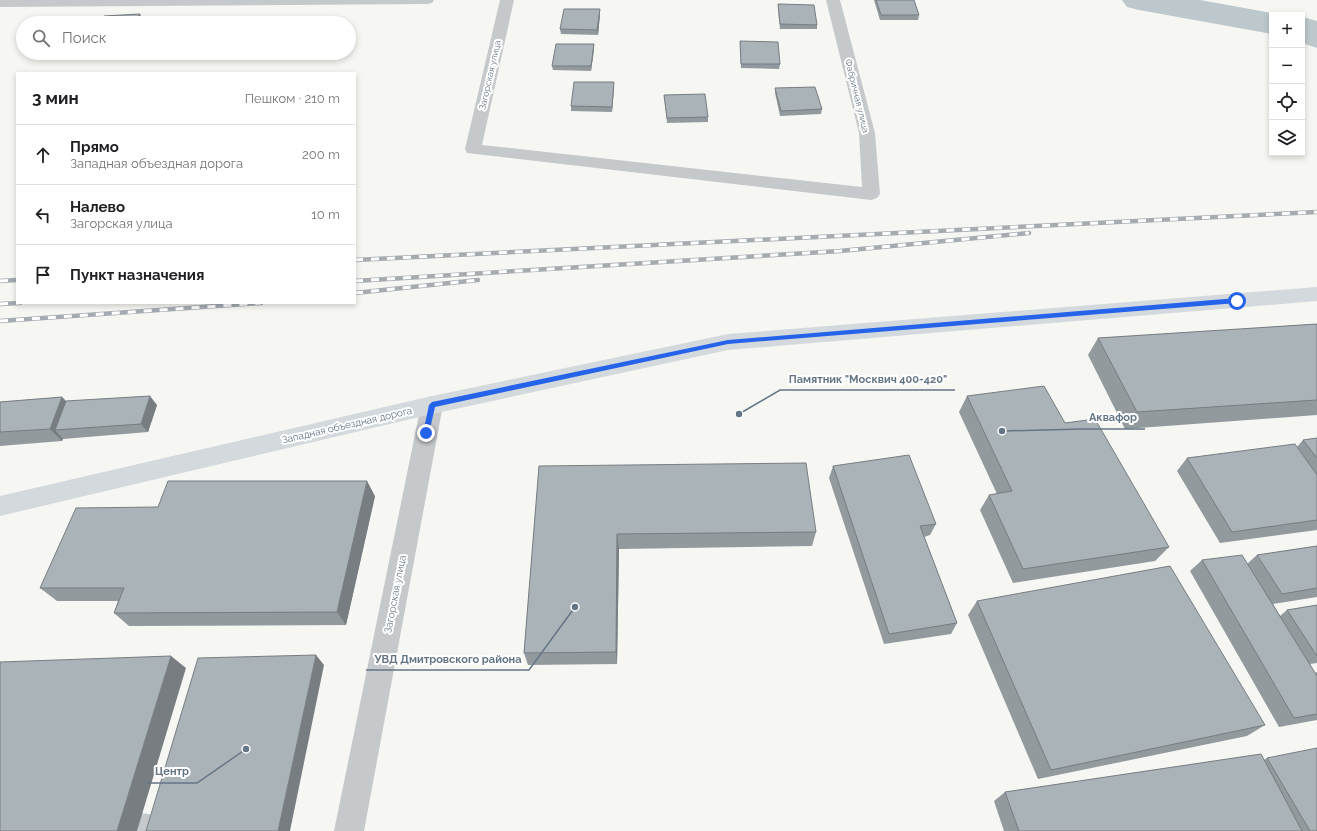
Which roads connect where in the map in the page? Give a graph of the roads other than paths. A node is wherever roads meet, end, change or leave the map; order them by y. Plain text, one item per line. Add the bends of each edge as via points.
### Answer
1 (427, 0) edge
2 (507, 0) edge
3 (833, 0) edge
4 (0, 3) edge
5 (870, 194) joint
6 (1317, 294) edge
7 (432, 405) junction
8 (0, 506) edge
9 (140, 822) dead end
10 (163, 825) edge
11 (349, 831) edge

1 - 4 street
2 - 5 street, Загорская улица via 473,149
3 - 5 street, Фабричная улица via 867,133
6 - 7 main road, Западная объездная дорога via 728,342
7 - 8 main road, Западная объездная дорога
7 - 11 street, Загорская улица
9 - 10 lane

